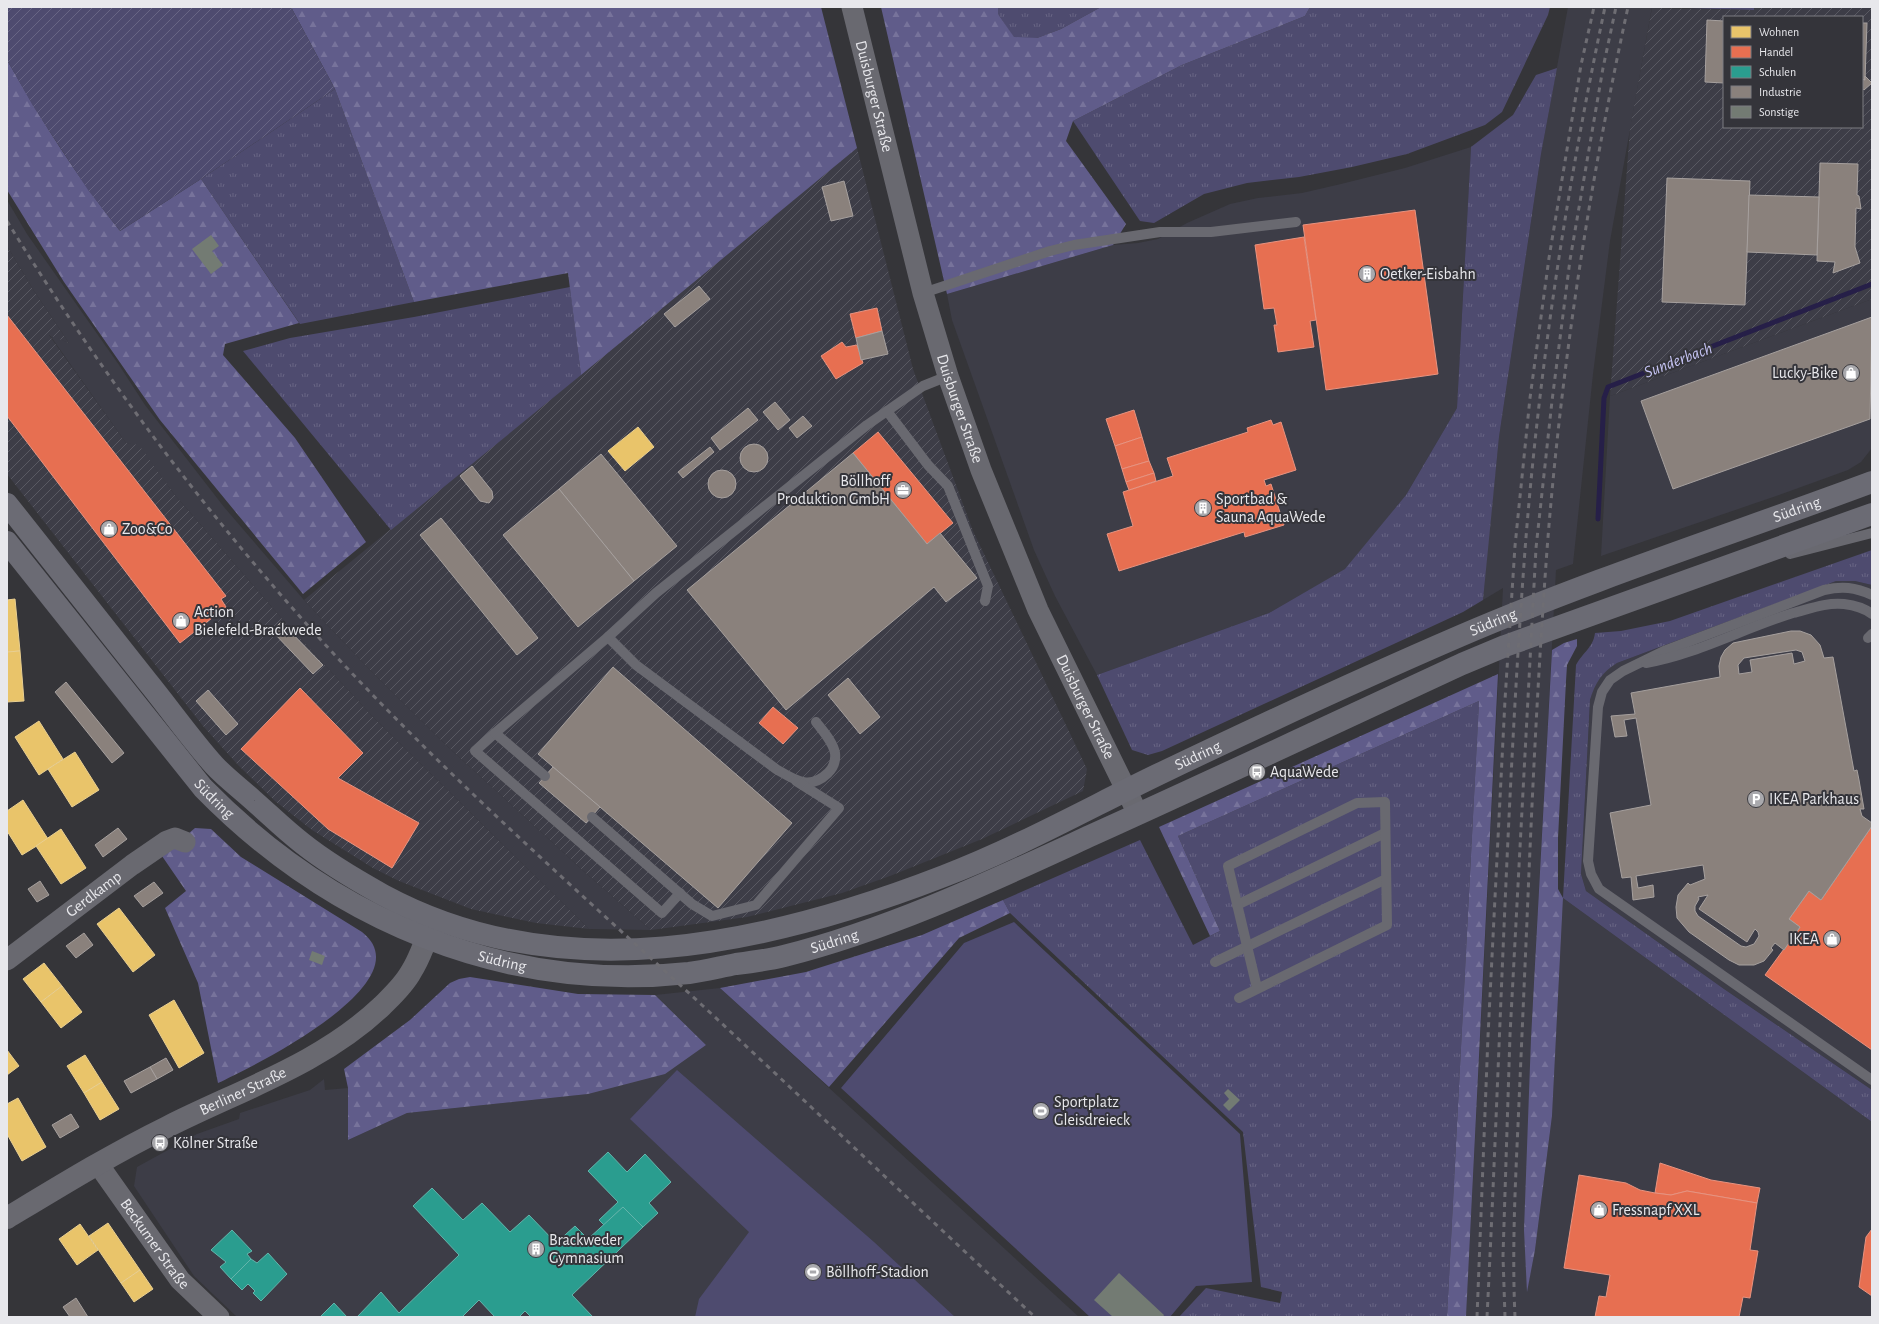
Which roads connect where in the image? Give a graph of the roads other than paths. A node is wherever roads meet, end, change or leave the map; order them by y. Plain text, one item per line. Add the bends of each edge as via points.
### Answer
1 (852, 7) edge
2 (1296, 222) dead end
3 (923, 293) junction
4 (948, 376) junction
5 (887, 411) junction
6 (1872, 471) edge
7 (1863, 485) edge
8 (7, 504) edge
9 (1872, 514) edge
10 (1872, 533) edge
11 (7, 542) edge
12 (1697, 578) junction
13 (1872, 595) edge
14 (984, 601) dead end
15 (1872, 614) edge
16 (608, 637) junction
17 (1638, 665) junction
18 (816, 722) dead end
19 (495, 733) junction
20 (545, 776) dead end
21 (796, 781) junction
22 (1127, 790) junction
23 (1138, 814) junction
24 (592, 816) dead end
25 (1385, 833) junction
26 (185, 842) dead end
27 (1386, 880) junction
28 (680, 893) junction
29 (1237, 905) junction
30 (433, 918) junction
31 (426, 940) junction
32 (1247, 947) junction
33 (7, 960) edge
34 (1215, 962) dead end
35 (1257, 988) junction
36 (1239, 998) dead end
37 (1872, 1080) edge
38 (98, 1164) junction
39 (7, 1218) edge
40 (218, 1317) edge

1 - 3 street, Duisburger Straße
2 - 3 lane via 1211,232 1160,232 1074,245
3 - 4 street, Duisburger Straße
4 - 5 lane via 923,386
4 - 22 street, Duisburger Straße via 981,470 1038,610
5 - 14 lane via 928,465 948,486 988,586
5 - 16 lane via 656,594
6 - 7 street
7 - 22 main road, Südring via 1563,594 1460,636
8 - 30 main road, Südring via 216,767 303,844 387,898
9 - 12 main road, Südring
10 - 12 lane
11 - 31 main road, Südring via 203,788 232,818 296,869 354,906
12 - 23 main road, Südring via 1538,633 1462,664
13 - 17 lane via 1850,587 1824,590 1664,651
15 - 17 lane via 1862,608 1843,604 1813,607 1668,660
16 - 19 lane
16 - 21 lane via 636,665 776,769
17 - 37 lane via 1610,680 1602,692 1598,707 1588,861 1599,889
18 - 21 lane via 831,744 835,753 835,763 819,780 808,783
19 - 20 lane
19 - 28 lane via 475,751 662,913
21 - 28 lane via 839,808 756,905 712,916
22 - 23 street
22 - 30 main road, Südring via 997,854 945,876 835,914 776,930 689,945 609,951 567,950 525,945
23 - 31 main road, Südring via 1020,869 902,918 782,956 697,971 638,976 568,973 480,956
24 - 28 lane
25 - 27 lane
25 - 29 lane
25 - 29 lane via 1385,802 1357,803 1228,866
26 - 33 street, Gerdkamp via 175,838 167,841
27 - 32 lane
27 - 35 lane via 1387,925
29 - 32 lane
30 - 31 street, Berliner Straße
31 - 38 street, Berliner Straße via 412,972 404,983 371,1016 344,1036 299,1064 168,1126
32 - 34 lane
32 - 35 lane
35 - 36 lane
38 - 39 street, Berliner Straße
38 - 40 street, Beckumer Straße via 180,1280

